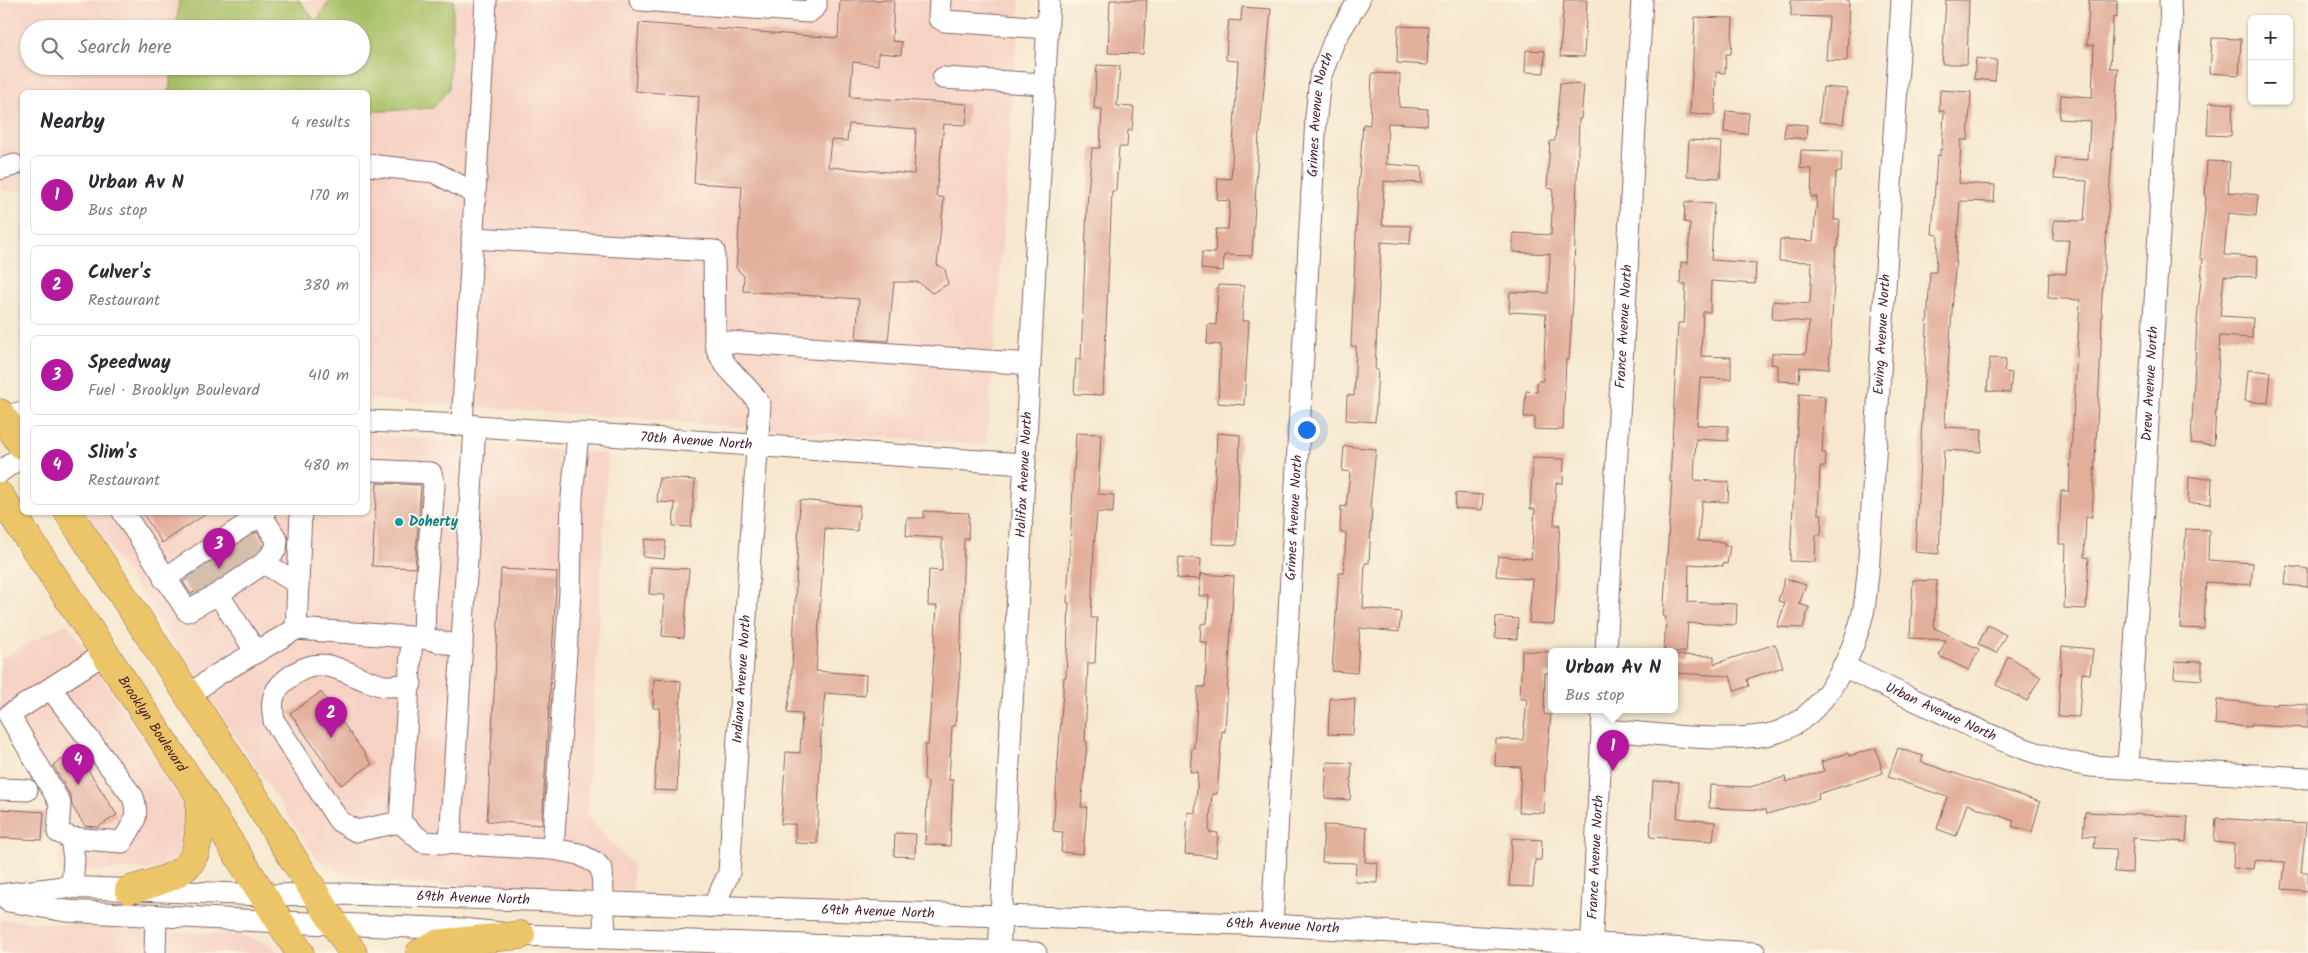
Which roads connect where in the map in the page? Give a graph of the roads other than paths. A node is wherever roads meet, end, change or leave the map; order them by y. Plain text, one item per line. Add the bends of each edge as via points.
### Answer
1 (486, 0) edge
2 (640, 0) edge
3 (816, 0) edge
4 (940, 0) edge
5 (1049, 0) edge
6 (1359, 0) edge
7 (1642, 0) edge
8 (1902, 0) edge
9 (2170, 0) edge
10 (1048, 28) junction
11 (943, 78) dead end
12 (1045, 84) junction
13 (370, 165) edge
14 (474, 193) junction
15 (472, 238) junction
16 (715, 341) junction
17 (1030, 364) junction
18 (6, 415) edge
19 (370, 421) edge
20 (469, 426) junction
21 (578, 434) junction
22 (20, 441) edge
23 (757, 446) junction
24 (20, 457) edge
25 (1026, 464) junction
26 (370, 470) edge
27 (0, 472) edge
28 (0, 496) edge
29 (70, 515) edge
30 (125, 515) edge
31 (262, 515) edge
32 (264, 515) edge
33 (301, 515) edge
34 (235, 578) junction
35 (164, 579) junction
36 (298, 584) junction
37 (296, 629) junction
38 (418, 638) junction
39 (462, 647) junction
40 (1606, 648) edge
41 (256, 652) junction
42 (105, 653) junction
43 (1843, 666) junction
44 (410, 684) junction
45 (51, 689) junction
46 (188, 696) junction
47 (1603, 720) edge
48 (2128, 767) junction
49 (2308, 778) edge
50 (0, 789) edge
51 (27, 790) dead end
52 (200, 796) junction
53 (400, 822) junction
54 (71, 838) junction
55 (450, 842) junction
56 (553, 849) junction
57 (72, 888) junction
58 (129, 890) junction
59 (314, 894) junction
60 (0, 895) edge
61 (263, 895) junction
62 (0, 900) edge
63 (604, 903) junction
64 (713, 907) junction
65 (156, 916) junction
66 (1002, 916) junction
67 (282, 922) junction
68 (332, 923) junction
69 (1272, 925) junction
70 (521, 935) junction
71 (605, 937) junction
72 (720, 948) edge
73 (1591, 948) edge
74 (999, 952) edge
75 (155, 953) edge
76 (300, 953) edge
77 (353, 953) edge
78 (420, 953) edge
79 (1036, 953) edge
80 (1755, 953) edge

1 - 14 street
2 - 3 street via 809,12 816,6
4 - 10 street via 939,18 944,21
5 - 10 street, Halifax Avenue North
6 - 69 street, Grimes Avenue North via 1334,41 1320,78 1316,116
7 - 40 street, France Avenue North
8 - 43 street, Ewing Avenue North via 1868,575 1864,611
9 - 48 street, Drew Avenue North
10 - 12 street, Halifax Avenue North
11 - 12 street
12 - 17 street, Halifax Avenue North
13 - 14 street via 434,172
14 - 15 street
15 - 16 street via 714,251
15 - 20 street
16 - 17 street
16 - 23 street, Indiana Avenue North via 724,364 753,392 760,405
17 - 25 street, Halifax Avenue North
18 - 22 main road
19 - 20 street, 70th Avenue North
20 - 21 street, 70th Avenue North
20 - 39 street
21 - 23 street, 70th Avenue North
21 - 56 street
23 - 25 street, 70th Avenue North
23 - 64 street, Indiana Avenue North via 729,873
24 - 27 street
25 - 66 street, Halifax Avenue North
26 - 38 street via 431,473 434,485 425,600
28 - 42 main road, Brooklyn Boulevard
29 - 46 main road
30 - 35 street
31 - 35 street via 217,550
32 - 34 street via 277,540 276,549
33 - 36 street
34 - 35 street via 187,611
34 - 36 street
34 - 41 street
36 - 37 street
37 - 38 street
37 - 41 street
38 - 39 street
38 - 44 street
39 - 55 street
41 - 46 street
42 - 45 street
42 - 52 main road, Brooklyn Boulevard
43 - 47 street via 1816,707 1794,724 1767,735 1719,738
43 - 48 street, Urban Avenue North via 2028,752 2090,766
44 - 53 street
44 - 53 street via 380,685 337,666 317,665 295,672 278,686 271,704 274,721 339,821 356,831
45 - 54 street via 9,715 60,803 58,832
45 - 54 street via 133,797 138,811 122,842
46 - 59 main road
47 - 73 street, France Avenue North
48 - 49 street, Urban Avenue North
50 - 51 street
52 - 58 main road via 199,836 195,855 185,870 165,880
52 - 61 main road, Brooklyn Boulevard
53 - 55 street via 423,842
54 - 57 street via 74,859
55 - 56 street
56 - 63 street via 579,854 596,863 602,870
57 - 58 street, 69th Avenue North
57 - 60 street, 69th Avenue North
58 - 61 street, 69th Avenue North
59 - 61 street, 69th Avenue North
59 - 63 street, 69th Avenue North
59 - 68 main road
61 - 67 main road, Brooklyn Boulevard
62 - 65 street via 66,911
63 - 64 street, 69th Avenue North
63 - 71 street
64 - 66 street, 69th Avenue North
65 - 67 street
65 - 75 street
66 - 69 street, 69th Avenue North
66 - 74 street, Halifax Avenue North
67 - 68 street
67 - 76 main road, Brooklyn Boulevard
68 - 70 street
68 - 77 main road
69 - 73 street, 69th Avenue North
70 - 71 street
70 - 78 main road via 436,944
71 - 72 street
72 - 74 street
73 - 80 street, 69th Avenue North
74 - 79 street

